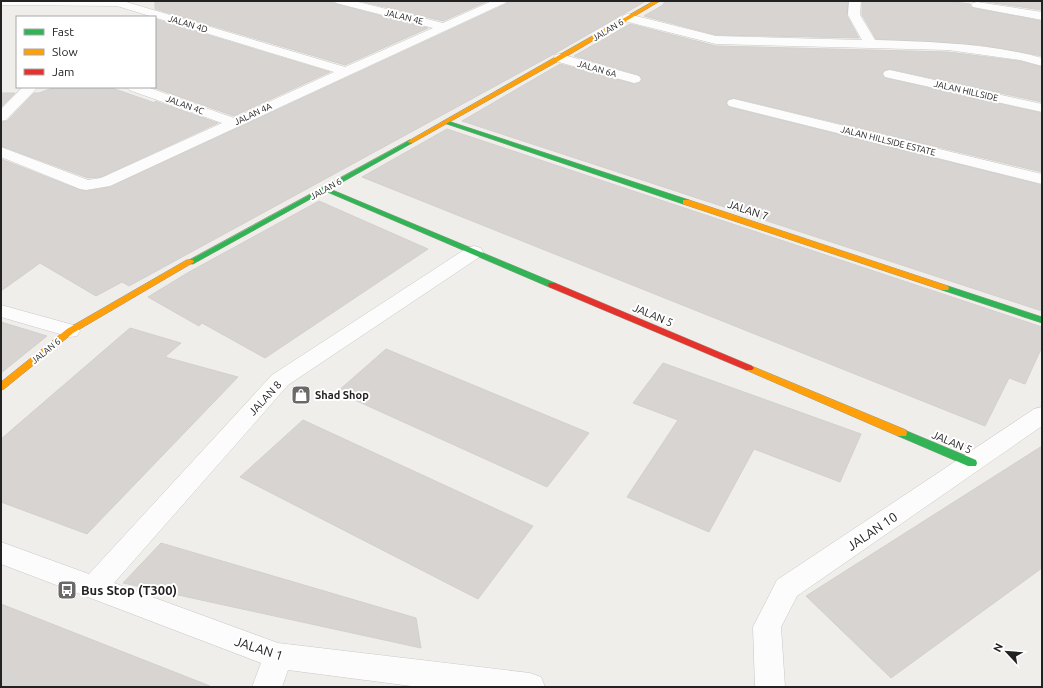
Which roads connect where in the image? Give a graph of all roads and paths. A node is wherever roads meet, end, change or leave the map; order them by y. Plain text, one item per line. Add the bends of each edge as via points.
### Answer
1 (340, 1) edge
2 (501, 1) edge
3 (658, 1) edge
4 (855, 1) edge
5 (1, 2) edge
6 (119, 2) edge
7 (358, 3) edge
8 (977, 5) dead end
9 (108, 12) dead end
10 (1042, 16) edge
11 (628, 18) junction
12 (444, 27) junction
13 (870, 43) junction
14 (560, 58) junction
15 (1042, 62) edge
16 (347, 72) junction
17 (890, 74) dead end
18 (634, 79) dead end
19 (30, 88) edge
20 (137, 88) edge
21 (734, 103) dead end
22 (1042, 108) edge
23 (1, 117) edge
24 (446, 122) junction
25 (235, 123) junction
26 (1, 152) edge
27 (1042, 179) edge
28 (325, 190) junction
29 (474, 252) junction
30 (1, 311) edge
31 (1042, 320) edge
32 (70, 330) junction
33 (1, 387) edge
34 (1042, 415) edge
35 (972, 463) junction
36 (1, 553) edge
37 (94, 587) junction
38 (278, 656) junction
39 (268, 687) edge
40 (530, 687) edge
41 (770, 687) edge

1 - 7 street, JALAN 4E
2 - 12 street, JALAN 4A
3 - 11 street, JALAN 6
4 - 13 street via 854,15
5 - 6 street, JALAN 4D
6 - 9 street
6 - 16 street, JALAN 4D
7 - 12 street, JALAN 4E
8 - 10 street
11 - 13 street via 716,40
11 - 14 street, JALAN 6
12 - 16 street, JALAN 4A
13 - 15 street via 948,46 1021,56
14 - 18 street, JALAN 6A
14 - 24 street, JALAN 6
16 - 25 street, JALAN 4A
17 - 22 street, JALAN HILLSIDE
19 - 23 street
20 - 25 street, JALAN 4C
21 - 27 street, JALAN HILLSIDE ESTATE
24 - 28 street, JALAN 6
24 - 31 street, JALAN 7
25 - 26 street, JALAN 4A via 94,185 86,185
28 - 29 street, JALAN 5
28 - 32 street, JALAN 6
29 - 35 street, JALAN 5
29 - 37 street, JALAN 8 via 280,380
30 - 32 street
32 - 33 street, JALAN 6
34 - 35 street, JALAN 10
35 - 41 street, JALAN 10 via 787,588 767,627
36 - 37 street, JALAN 1
37 - 38 street, JALAN 1
38 - 39 street
38 - 40 street, JALAN 1

